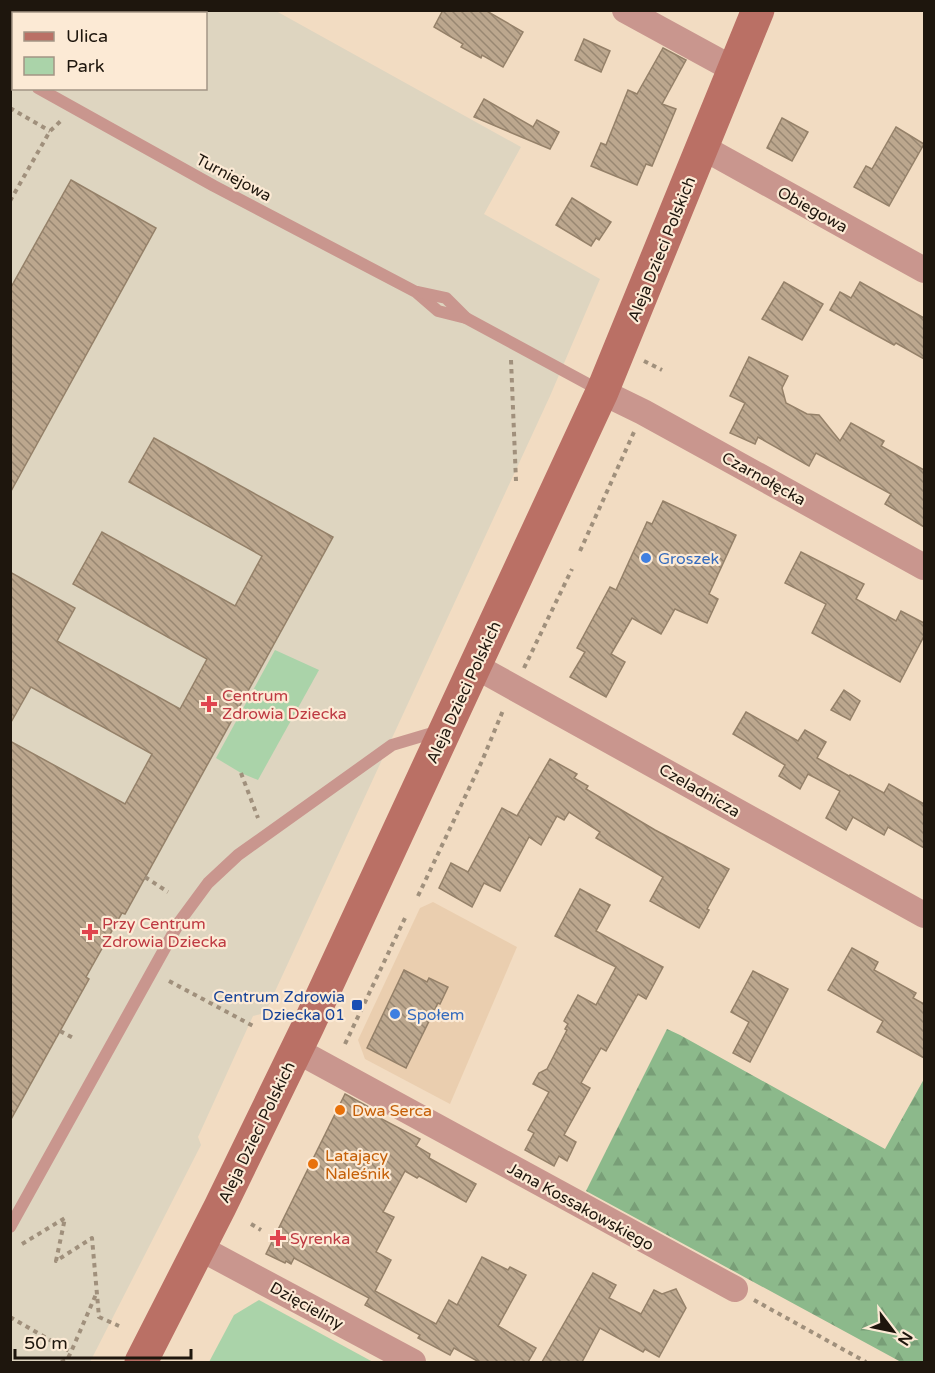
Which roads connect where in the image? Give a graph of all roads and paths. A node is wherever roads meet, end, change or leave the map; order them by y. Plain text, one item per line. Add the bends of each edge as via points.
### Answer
1 (625, 10) edge
2 (758, 10) edge
3 (733, 69) junction
4 (42, 90) edge
5 (10, 108) edge
6 (68, 115) dead end
7 (50, 131) junction
8 (702, 147) junction
9 (10, 201) edge
10 (924, 270) edge
11 (510, 342) junction
12 (644, 361) dead end
13 (662, 370) dead end
14 (602, 392) junction
15 (638, 423) dead end
16 (516, 481) dead end
17 (580, 551) dead end
18 (924, 567) edge
19 (572, 569) dead end
20 (475, 666) junction
21 (524, 669) dead end
22 (507, 703) dead end
23 (442, 736) junction
24 (241, 773) dead end
25 (258, 818) dead end
26 (145, 877) dead end
27 (168, 892) dead end
28 (418, 896) dead end
29 (924, 915) edge
30 (405, 918) dead end
31 (169, 981) dead end
32 (255, 1027) dead end
33 (60, 1031) dead end
34 (75, 1039) dead end
35 (345, 1044) dead end
36 (296, 1050) junction
37 (251, 1224) dead end
38 (10, 1227) edge
39 (261, 1230) dead end
40 (22, 1244) dead end
41 (200, 1248) junction
42 (735, 1289) joint
43 (97, 1292) junction
44 (10, 1317) edge
45 (119, 1326) dead end
46 (71, 1352) junction
47 (61, 1362) edge
48 (141, 1362) edge
49 (412, 1362) edge
50 (866, 1362) edge

1 - 3 street
2 - 3 street, Aleja Dzieci Polskich
3 - 8 street, Aleja Dzieci Polskich
4 - 11 lane, Turniejowa via 416,292 438,311 466,318
5 - 7 path
6 - 7 path
7 - 9 path
8 - 10 street, Obiegowa
8 - 14 street, Aleja Dzieci Polskich
11 - 14 lane, Turniejowa
11 - 16 path
12 - 13 path
14 - 18 street, Czarnołęcka
14 - 20 street, Aleja Dzieci Polskich
15 - 17 path
19 - 21 path
20 - 23 street, Aleja Dzieci Polskich
20 - 29 street, Czeladnicza
22 - 28 path
23 - 36 street, Aleja Dzieci Polskich
23 - 38 lane via 429,734 392,745 238,855 208,884 180,921
24 - 25 path
26 - 27 path
30 - 35 path
31 - 32 path
33 - 34 path
36 - 41 street, Aleja Dzieci Polskich
36 - 42 street, Jana Kossakowskiego
37 - 39 path
40 - 43 path via 65,1218 56,1261 92,1238
41 - 48 street, Aleja Dzieci Polskich
41 - 49 street, Dzięcieliny
42 - 50 path
43 - 45 path via 99,1317
43 - 46 path
44 - 46 path
46 - 47 path

